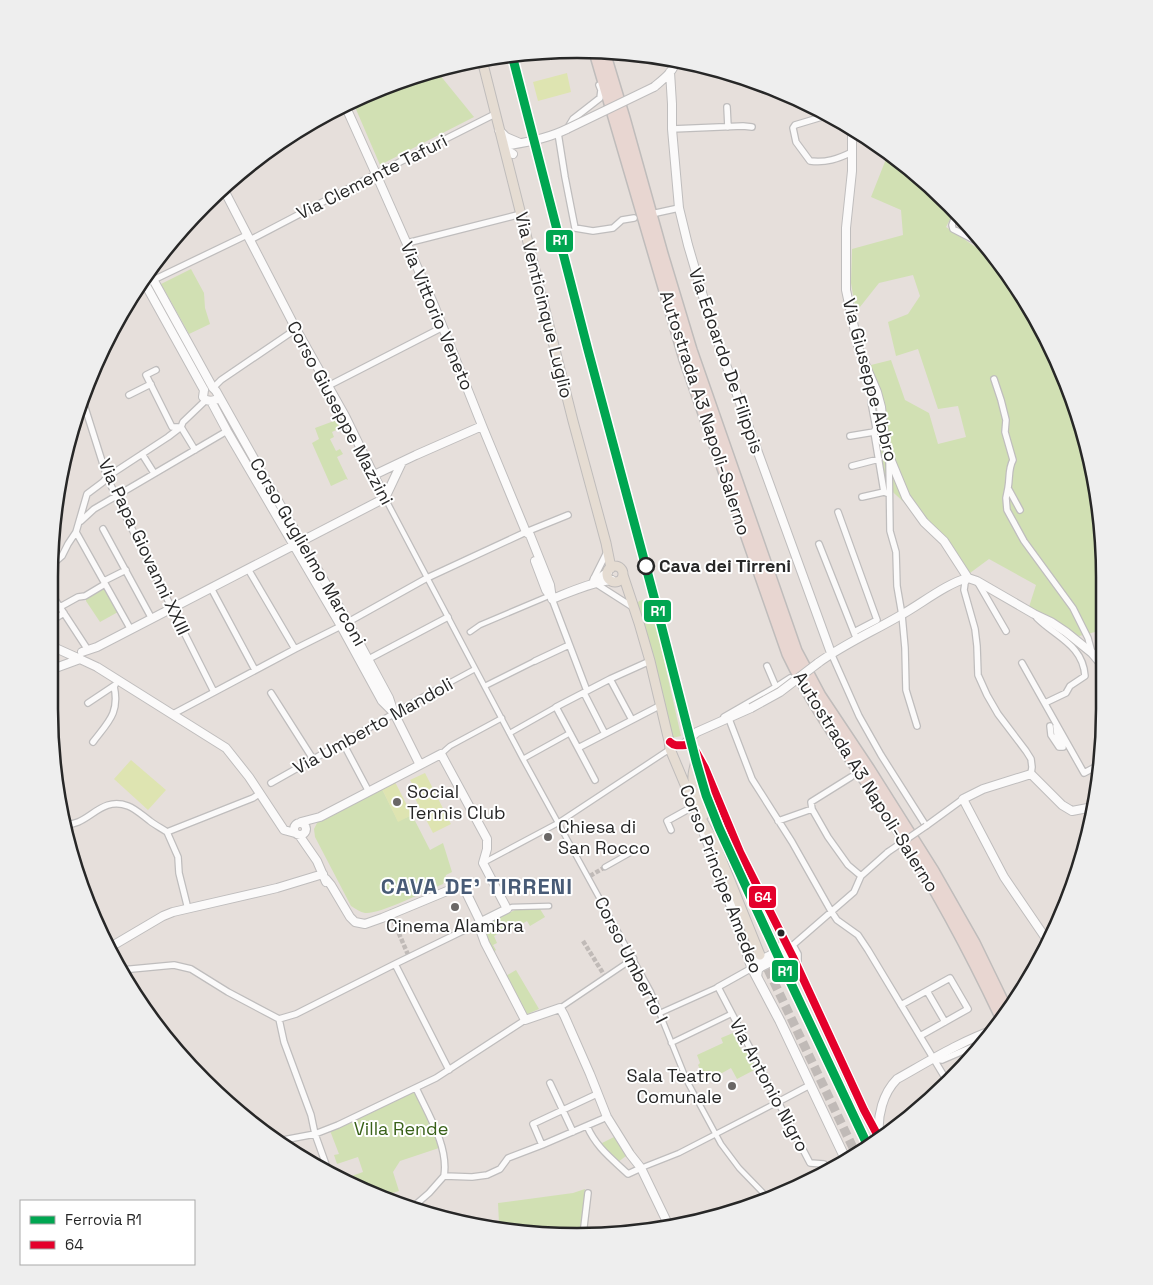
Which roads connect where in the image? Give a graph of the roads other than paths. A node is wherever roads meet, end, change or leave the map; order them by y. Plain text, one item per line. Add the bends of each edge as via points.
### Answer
1 (591, 58) edge
2 (597, 59) edge
3 (606, 59) edge
4 (483, 66) edge
5 (674, 66) edge
6 (670, 72) junction
7 (654, 87) junction
8 (671, 90) junction
9 (727, 107) dead end
10 (348, 111) edge
11 (495, 114) junction
12 (819, 118) edge
13 (728, 126) junction
14 (752, 127) dead end
15 (567, 129) junction
16 (672, 129) junction
17 (499, 130) junction
18 (558, 134) junction
19 (852, 137) edge
20 (524, 143) junction
21 (852, 152) junction
22 (509, 155) junction
23 (376, 174) junction
24 (226, 194) edge
25 (679, 208) junction
26 (656, 213) dead end
27 (521, 214) junction
28 (634, 218) dead end
29 (954, 221) edge
30 (969, 236) edge
31 (248, 238) junction
32 (407, 243) junction
33 (153, 280) joint
34 (146, 286) edge
35 (443, 327) junction
36 (296, 328) junction
37 (197, 358) junction
38 (190, 363) junction
39 (156, 370) dead end
40 (994, 378) dead end
41 (151, 384) junction
42 (328, 386) junction
43 (213, 388) junction
44 (204, 390) junction
45 (129, 395) dead end
46 (209, 401) junction
47 (871, 402) dead end
48 (86, 409) edge
49 (482, 426) junction
50 (181, 428) junction
51 (227, 431) junction
52 (874, 432) junction
53 (850, 436) dead end
54 (195, 450) junction
55 (142, 454) junction
56 (888, 456) junction
57 (879, 458) junction
58 (256, 460) junction
59 (402, 462) junction
60 (247, 465) junction
61 (852, 466) dead end
62 (154, 473) junction
63 (107, 477) junction
64 (375, 479) junction
65 (393, 481) junction
66 (1008, 488) junction
67 (887, 493) junction
68 (116, 496) junction
69 (271, 497) junction
70 (862, 497) dead end
71 (385, 498) junction
72 (1020, 510) dead end
73 (838, 512) dead end
74 (568, 515) dead end
75 (79, 523) junction
76 (103, 529) dead end
77 (76, 532) junction
78 (526, 532) junction
79 (298, 544) junction
80 (819, 544) dead end
81 (608, 550) junction
82 (58, 559) edge
83 (248, 569) junction
84 (126, 570) junction
85 (615, 574) junction
86 (427, 578) junction
87 (968, 578) junction
88 (977, 581) junction
89 (104, 582) junction
90 (594, 582) junction
91 (211, 588) junction
92 (551, 597) junction
93 (57, 604) edge
94 (632, 604) junction
95 (172, 608) junction
96 (62, 610) junction
97 (1034, 614) junction
98 (57, 615) edge
99 (902, 615) junction
100 (448, 617) junction
101 (152, 619) junction
102 (344, 624) junction
103 (131, 630) junction
104 (1006, 631) dead end
105 (470, 632) dead end
106 (459, 636) joint
107 (856, 636) junction
108 (569, 645) junction
109 (57, 649) edge
110 (295, 649) junction
111 (831, 653) junction
112 (1092, 653) junction
113 (84, 655) junction
114 (71, 656) junction
115 (1096, 658) edge
116 (535, 660) joint
117 (365, 661) junction
118 (650, 661) junction
119 (1022, 663) dead end
120 (63, 665) junction
121 (767, 666) dead end
122 (57, 667) edge
123 (475, 669) junction
124 (255, 670) junction
125 (790, 678) dead end
126 (610, 679) junction
127 (116, 683) junction
128 (485, 686) junction
129 (776, 687) junction
130 (436, 690) joint
131 (214, 692) junction
132 (586, 692) junction
133 (272, 693) dead end
134 (88, 703) dead end
135 (1044, 703) junction
136 (660, 705) junction
137 (556, 707) junction
138 (394, 713) junction
139 (173, 714) junction
140 (502, 718) junction
141 (729, 719) junction
142 (632, 720) junction
143 (717, 723) junction
144 (917, 726) dead end
145 (697, 732) junction
146 (510, 733) junction
147 (570, 733) junction
148 (605, 734) junction
149 (93, 742) dead end
150 (343, 743) junction
151 (670, 745) junction
152 (682, 746) junction
153 (578, 748) junction
154 (697, 752) junction
155 (441, 754) junction
156 (313, 759) junction
157 (523, 759) junction
158 (676, 761) junction
159 (420, 765) junction
160 (1092, 769) edge
161 (1031, 774) junction
162 (851, 777) dead end
163 (595, 780) dead end
164 (271, 782) dead end
165 (369, 792) junction
166 (259, 794) junction
167 (963, 799) junction
168 (694, 806) junction
169 (812, 808) junction
170 (1086, 808) edge
171 (778, 821) junction
172 (558, 823) junction
173 (70, 824) edge
174 (926, 826) junction
175 (301, 830) junction
176 (671, 830) dead end
177 (167, 832) junction
178 (714, 842) junction
179 (637, 849) dead end
180 (483, 863) junction
181 (605, 867) tunnel mouth
182 (324, 876) junction
183 (860, 876) junction
184 (549, 906) dead end
185 (188, 909) junction
186 (507, 909) junction
187 (831, 911) junction
188 (479, 923) junction
189 (1043, 935) edge
190 (783, 937) junction
191 (115, 945) edge
192 (760, 955) tunnel mouth
193 (748, 956) junction
194 (634, 958) junction
195 (395, 964) junction
196 (796, 964) junction
197 (752, 968) junction
198 (128, 969) edge
199 (757, 977) junction
200 (718, 987) junction
201 (927, 991) junction
202 (1003, 1003) edge
203 (901, 1005) junction
204 (560, 1008) junction
205 (998, 1011) edge
206 (660, 1013) junction
207 (732, 1014) junction
208 (279, 1019) junction
209 (524, 1020) junction
210 (945, 1022) junction
211 (920, 1036) junction
212 (979, 1036) edge
213 (672, 1042) junction
214 (969, 1048) edge
215 (934, 1059) junction
216 (449, 1070) junction
217 (943, 1075) edge
218 (550, 1083) dead end
219 (810, 1085) junction
220 (416, 1088) junction
221 (597, 1094) junction
222 (778, 1102) junction
223 (881, 1109) junction
224 (562, 1110) junction
225 (864, 1110) junction
226 (607, 1117) junction
227 (587, 1126) junction
228 (878, 1130) edge
229 (573, 1132) junction
230 (876, 1132) edge
231 (315, 1134) junction
232 (716, 1135) junction
233 (287, 1139) edge
234 (542, 1145) junction
235 (843, 1154) edge
236 (325, 1162) edge
237 (824, 1164) edge
238 (641, 1168) junction
239 (444, 1176) junction
240 (588, 1193) dead end
241 (763, 1193) edge
242 (418, 1202) edge
243 (666, 1220) edge
244 (585, 1227) edge

1 - 15 street via 601,90 600,98 573,119
2 - 205 highway, Autostrada A3 Napoli-Salerno via 685,359 788,654 926,875
3 - 202 highway, Autostrada A3 Napoli-Salerno via 691,350 796,651 820,696 933,871
4 - 11 main road, Via Venticinque Luglio
5 - 6 street
6 - 7 street
6 - 8 street, Via Edoardo De Filippis
7 - 8 street
7 - 15 street, bridge
8 - 16 street, Via Edoardo De Filippis
9 - 13 street
10 - 23 street, Via Vittorio Veneto
11 - 17 main road, Via Venticinque Luglio
11 - 23 street, Via Clemente Tafuri
12 - 21 street via 793,128 796,142 810,161 820,163 839,159
13 - 14 street
13 - 16 street
15 - 18 street
16 - 25 street, Via Edoardo De Filippis
17 - 20 street via 506,138
17 - 22 main road, Via Venticinque Luglio
18 - 20 street
18 - 28 street via 575,228 593,231 613,228 622,220
19 - 21 street, Via Giuseppe Abbro
20 - 22 street via 510,145
21 - 56 street, Via Giuseppe Abbro via 846,228 846,290 859,350 881,407
22 - 27 main road, Via Venticinque Luglio
23 - 31 street, Via Clemente Tafuri
23 - 32 street, Via Vittorio Veneto
24 - 31 street, Corso Giuseppe Mazzini
25 - 26 street
25 - 111 street, Via Edoardo De Filippis via 704,303
27 - 32 street
27 - 81 main road, Via Venticinque Luglio
29 - 30 street via 953,229
31 - 33 street, Via Clemente Tafuri
31 - 36 street, Corso Giuseppe Mazzini
32 - 35 street, Via Vittorio Veneto
33 - 37 street, Corso Guglielmo Marconi
34 - 38 street
35 - 42 street
35 - 49 street, Via Vittorio Veneto
36 - 42 street, Corso Giuseppe Mazzini
36 - 43 street
37 - 38 street
37 - 43 street, Corso Guglielmo Marconi
38 - 44 street
39 - 41 street via 146,375
40 - 66 street via 1013,460 1009,466
41 - 45 street
41 - 50 street via 172,427
42 - 64 street, Corso Giuseppe Mazzini
43 - 44 street
43 - 46 street via 215,399
43 - 58 street, Corso Guglielmo Marconi
44 - 46 street, Corso Guglielmo Marconi via 203,394
46 - 50 street via 183,422
46 - 51 street, Corso Guglielmo Marconi
47 - 52 street
48 - 63 street, Via Papa Giovanni XXIII
49 - 59 street
49 - 78 street, Via Vittorio Veneto
50 - 54 street
50 - 55 street
51 - 54 street
51 - 60 street, Corso Guglielmo Marconi
52 - 53 street
52 - 57 street
54 - 62 street
55 - 62 street
55 - 63 street
56 - 67 street
56 - 87 street, Via Giuseppe Abbro via 906,497 924,522 944,541
57 - 61 street
57 - 67 street
58 - 60 street
58 - 69 street, Corso Guglielmo Marconi
59 - 64 street
59 - 65 street
60 - 69 street, Corso Guglielmo Marconi
62 - 68 street
63 - 68 street, Via Papa Giovanni XXIII
63 - 75 street via 87,494
64 - 65 street via 382,485
64 - 71 street, Corso Giuseppe Mazzini
65 - 71 street
66 - 72 street
66 - 112 street via 1007,510 1024,541 1073,608
67 - 70 street
67 - 99 street
68 - 75 street
68 - 95 street, Via Papa Giovanni XXIII
69 - 79 street, Corso Guglielmo Marconi
71 - 79 street
71 - 86 street, Corso Giuseppe Mazzini
73 - 107 street via 877,620
74 - 78 street
75 - 77 street
76 - 84 street
77 - 82 street
77 - 89 street
78 - 86 street
78 - 92 street, Via Vittorio Veneto via 530,534 550,585
79 - 83 street
79 - 102 street, Corso Guglielmo Marconi
80 - 107 street
81 - 85 main road
81 - 90 street
83 - 91 street
83 - 110 street
84 - 89 street
84 - 101 street
85 - 90 street
85 - 94 main road via 618,586
86 - 100 street, Corso Giuseppe Mazzini
86 - 102 street
87 - 88 street
87 - 99 street via 955,582
87 - 161 street via 964,590 975,629 978,675 998,714 1031,760
88 - 97 street
88 - 104 street
89 - 96 street
89 - 103 street
90 - 92 street
90 - 94 street
91 - 95 street
91 - 124 street
92 - 105 street
92 - 108 street
93 - 96 street
94 - 118 main road, Corso Principe Amedeo
95 - 101 street
95 - 131 street, Via Papa Giovanni XXIII
96 - 98 street
96 - 113 street
97 - 112 street via 1051,622
97 - 135 street via 1075,649 1085,670 1085,676 1070,686 1066,693
99 - 107 street
99 - 144 street via 906,690
100 - 106 street, Corso Giuseppe Mazzini
100 - 117 street
101 - 103 street
102 - 110 street
102 - 117 street, Corso Guglielmo Marconi
103 - 113 street
106 - 123 street, Corso Umberto I
107 - 111 street
108 - 116 street
108 - 132 street
109 - 114 street
110 - 124 street
111 - 141 street, bridge via 780,692
111 - 174 street via 859,716
112 - 115 street
113 - 114 street
113 - 120 street
113 - 127 street
114 - 120 street
116 - 128 street
117 - 138 street, Corso Guglielmo Marconi via 389,698
118 - 126 street
118 - 136 main road, Corso Principe Amedeo
119 - 135 street
120 - 122 street
121 - 129 street
123 - 128 street, Corso Umberto I
123 - 130 street, Via Umberto Mandoli
124 - 131 street
125 - 129 street
126 - 132 street
126 - 142 street
127 - 134 street
127 - 139 street
127 - 149 street via 114,713
128 - 140 street, Corso Umberto I
129 - 143 street
130 - 138 street, Via Umberto Mandoli
131 - 139 street
132 - 137 street
132 - 148 street
133 - 156 street
135 - 160 street via 1053,725 1084,773
136 - 142 street
136 - 151 main road, Corso Principe Amedeo
137 - 146 street
137 - 147 street
138 - 150 street, Via Umberto Mandoli
138 - 159 street, Corso Guglielmo Marconi
139 - 166 street via 226,748
140 - 146 street, Corso Umberto I
140 - 155 street
141 - 143 street
141 - 171 street via 752,779
142 - 148 street
143 - 145 street
145 - 152 street
145 - 154 street
146 - 157 street, Corso Umberto I
147 - 153 street
147 - 157 street
148 - 153 street
150 - 156 street, Via Umberto Mandoli
150 - 165 street
151 - 152 main road
151 - 158 main road, Corso Principe Amedeo
151 - 172 street
152 - 154 main road via 687,744
152 - 158 main road
153 - 163 street
154 - 178 main road via 693,781
154 - 190 main road via 740,852
155 - 159 street
155 - 180 street via 487,839
156 - 164 street, Via Umberto Mandoli
157 - 172 street, Corso Umberto I
158 - 168 main road, Corso Principe Amedeo
159 - 165 street
161 - 167 street
161 - 170 street via 1062,805 1072,811
162 - 169 street via 811,802
165 - 175 street
166 - 175 street via 284,830
166 - 177 street
167 - 174 street
167 - 189 street via 1004,877
168 - 176 street via 667,821
168 - 178 main road
168 - 193 main road, Corso Principe Amedeo
169 - 171 street
169 - 183 street via 848,866
171 - 187 street
172 - 180 street
172 - 194 street, Corso Umberto I
173 - 177 street via 98,809 122,804
174 - 183 street, bridge
175 - 182 street
177 - 185 street via 178,857
178 - 192 main road
179 - 181 street
180 - 186 street
182 - 185 street
182 - 188 street via 355,922 366,924 459,886 464,888
182 - 188 street via 346,920 360,928 374,926 457,890 462,892
183 - 187 street via 854,892
184 - 186 street
185 - 191 street via 163,916
186 - 188 street
187 - 196 street via 793,945 798,954
187 - 203 street via 837,920 858,936
188 - 195 street
188 - 209 street via 485,943
190 - 193 street via 781,949 760,960 754,961
190 - 196 main road
193 - 197 main road, Corso Principe Amedeo
194 - 204 street
194 - 206 street, Corso Umberto I
195 - 208 street via 296,1014
195 - 216 street
196 - 199 street via 789,956 783,956 761,967
196 - 225 main road
197 - 199 main road, Corso Principe Amedeo
197 - 200 street
198 - 208 street via 174,965 191,969
199 - 219 main road, Corso Principe Amedeo
200 - 206 street
200 - 207 street, Via Antonio Nigro
201 - 203 street
201 - 210 street
201 - 210 street via 950,978 959,993 968,1009
203 - 211 street
204 - 209 street
204 - 221 street
206 - 213 street, Corso Umberto I
207 - 213 street
207 - 222 street, Via Antonio Nigro
208 - 231 street
209 - 216 street
210 - 211 street
211 - 215 street
212 - 215 street
213 - 232 street, Corso Umberto I
214 - 215 street via 942,1060
215 - 217 street
215 - 223 street via 897,1079 887,1092
216 - 220 street
218 - 224 street
219 - 222 street
219 - 235 main road, Corso Principe Amedeo
220 - 231 street
220 - 239 street via 444,1151
221 - 224 street
221 - 226 street
222 - 232 street
222 - 237 street, Via Antonio Nigro via 810,1164
223 - 225 street via 873,1113
223 - 228 street
224 - 229 street
224 - 234 street via 533,1124
225 - 230 main road
226 - 227 street
226 - 238 street
227 - 229 street
227 - 238 street via 592,1138 628,1174
229 - 234 street
231 - 233 street
231 - 236 street
232 - 238 street
232 - 241 street, Corso Umberto I via 739,1168
234 - 239 street via 508,1158 500,1169 487,1174
238 - 243 street
239 - 242 street
240 - 244 street

